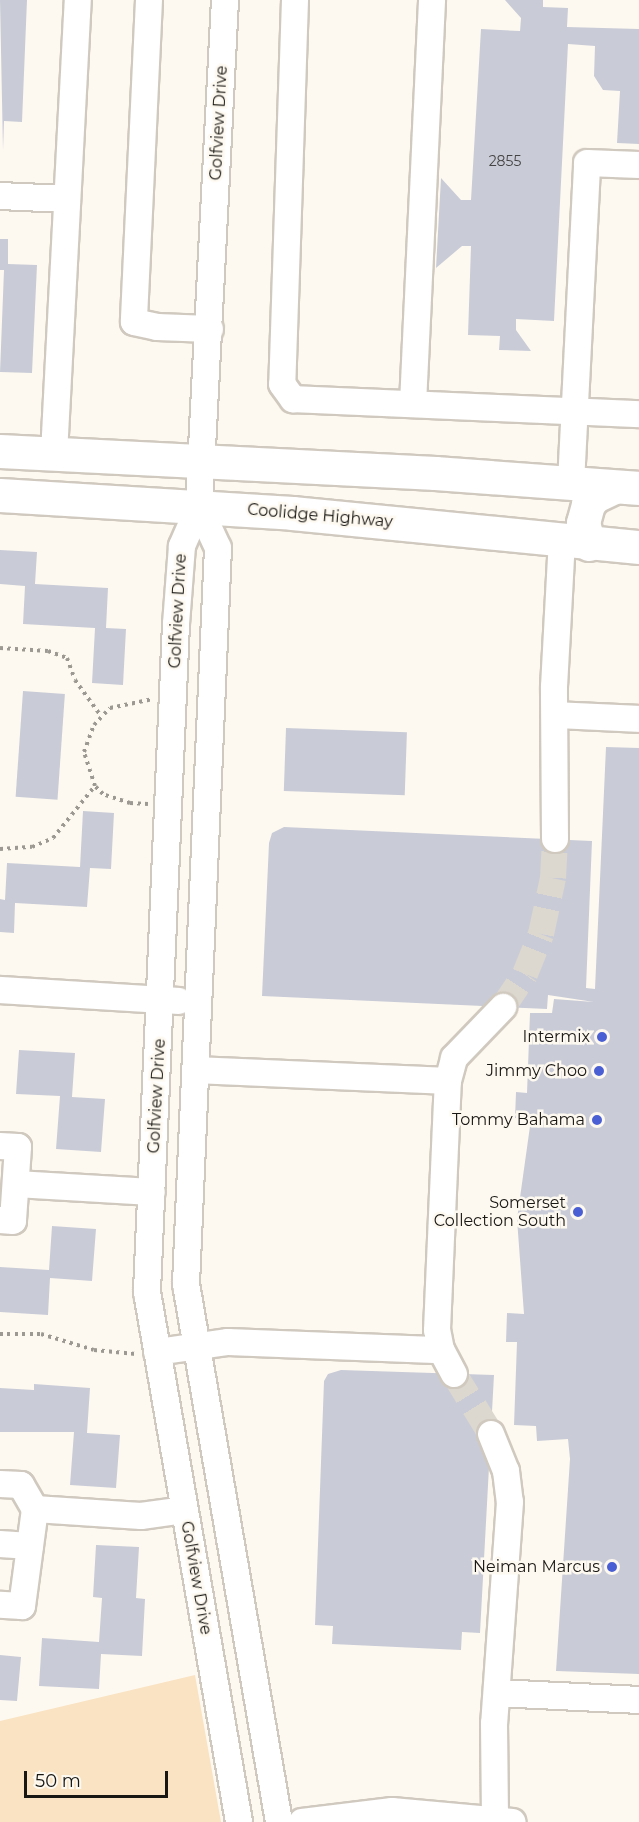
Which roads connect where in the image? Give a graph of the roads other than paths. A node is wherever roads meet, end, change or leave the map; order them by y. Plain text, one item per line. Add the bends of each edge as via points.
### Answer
1 (78, 0) edge
2 (149, 0) edge
3 (225, 0) edge
4 (296, 0) edge
5 (432, 0) edge
6 (639, 165) edge
7 (0, 196) edge
8 (68, 199) junction
9 (210, 329) junction
10 (413, 404) junction
11 (574, 410) junction
12 (639, 414) edge
13 (0, 451) edge
14 (54, 454) junction
15 (202, 461) junction
16 (571, 483) junction
17 (626, 487) edge
18 (0, 495) edge
19 (199, 507) junction
20 (575, 542) junction
21 (639, 547) edge
22 (555, 715) junction
23 (639, 719) edge
24 (555, 839) tunnel mouth
25 (0, 990) edge
26 (162, 1000) junction
27 (200, 1003) junction
28 (504, 1007) tunnel mouth
29 (196, 1070) junction
30 (448, 1082) junction
31 (0, 1146) edge
32 (16, 1184) junction
33 (152, 1192) junction
34 (0, 1221) edge
35 (195, 1345) junction
36 (441, 1350) junction
37 (148, 1353) junction
38 (454, 1374) tunnel mouth
39 (491, 1434) tunnel mouth
40 (0, 1484) edge
41 (35, 1509) junction
42 (184, 1510) junction
43 (0, 1544) edge
44 (30, 1546) junction
45 (0, 1605) edge
46 (497, 1693) junction
47 (639, 1700) edge
48 (501, 1821) edge
49 (239, 1822) edge
50 (279, 1822) edge
51 (302, 1822) edge

1 - 8 street
2 - 9 street via 134,322
3 - 9 street, Golfview Drive
4 - 10 street via 282,384 293,399
5 - 10 street
6 - 11 street via 587,163
7 - 8 street
8 - 14 street
9 - 15 street, Golfview Drive
10 - 11 street
11 - 12 street
11 - 16 street
13 - 14 main road
14 - 15 main road
15 - 16 main road
15 - 19 street, Golfview Drive
16 - 17 main road
17 - 20 main road via 595,496 588,504
18 - 19 main road, Coolidge Highway
19 - 20 main road, Coolidge Highway
19 - 26 street, Golfview Drive via 182,546
19 - 27 street via 218,548
20 - 21 main road, Coolidge Highway
20 - 22 street
22 - 23 street
22 - 24 street
25 - 26 street
26 - 27 street
26 - 33 street, Golfview Drive
27 - 29 street
28 - 30 street via 454,1058
29 - 30 street
29 - 35 street via 186,1284
30 - 36 street via 437,1330
31 - 32 street via 18,1147
32 - 33 street
32 - 34 street via 13,1221
33 - 37 street, Golfview Drive
35 - 36 street via 228,1342
35 - 37 street
35 - 50 street
36 - 38 street
37 - 42 street, Golfview Drive
39 - 46 street via 506,1471 510,1502
40 - 41 street via 21,1485
41 - 42 street via 141,1516
41 - 44 street
42 - 49 street, Golfview Drive
43 - 44 street
44 - 45 street via 22,1606
46 - 47 street
46 - 48 street
48 - 51 street via 392,1811

